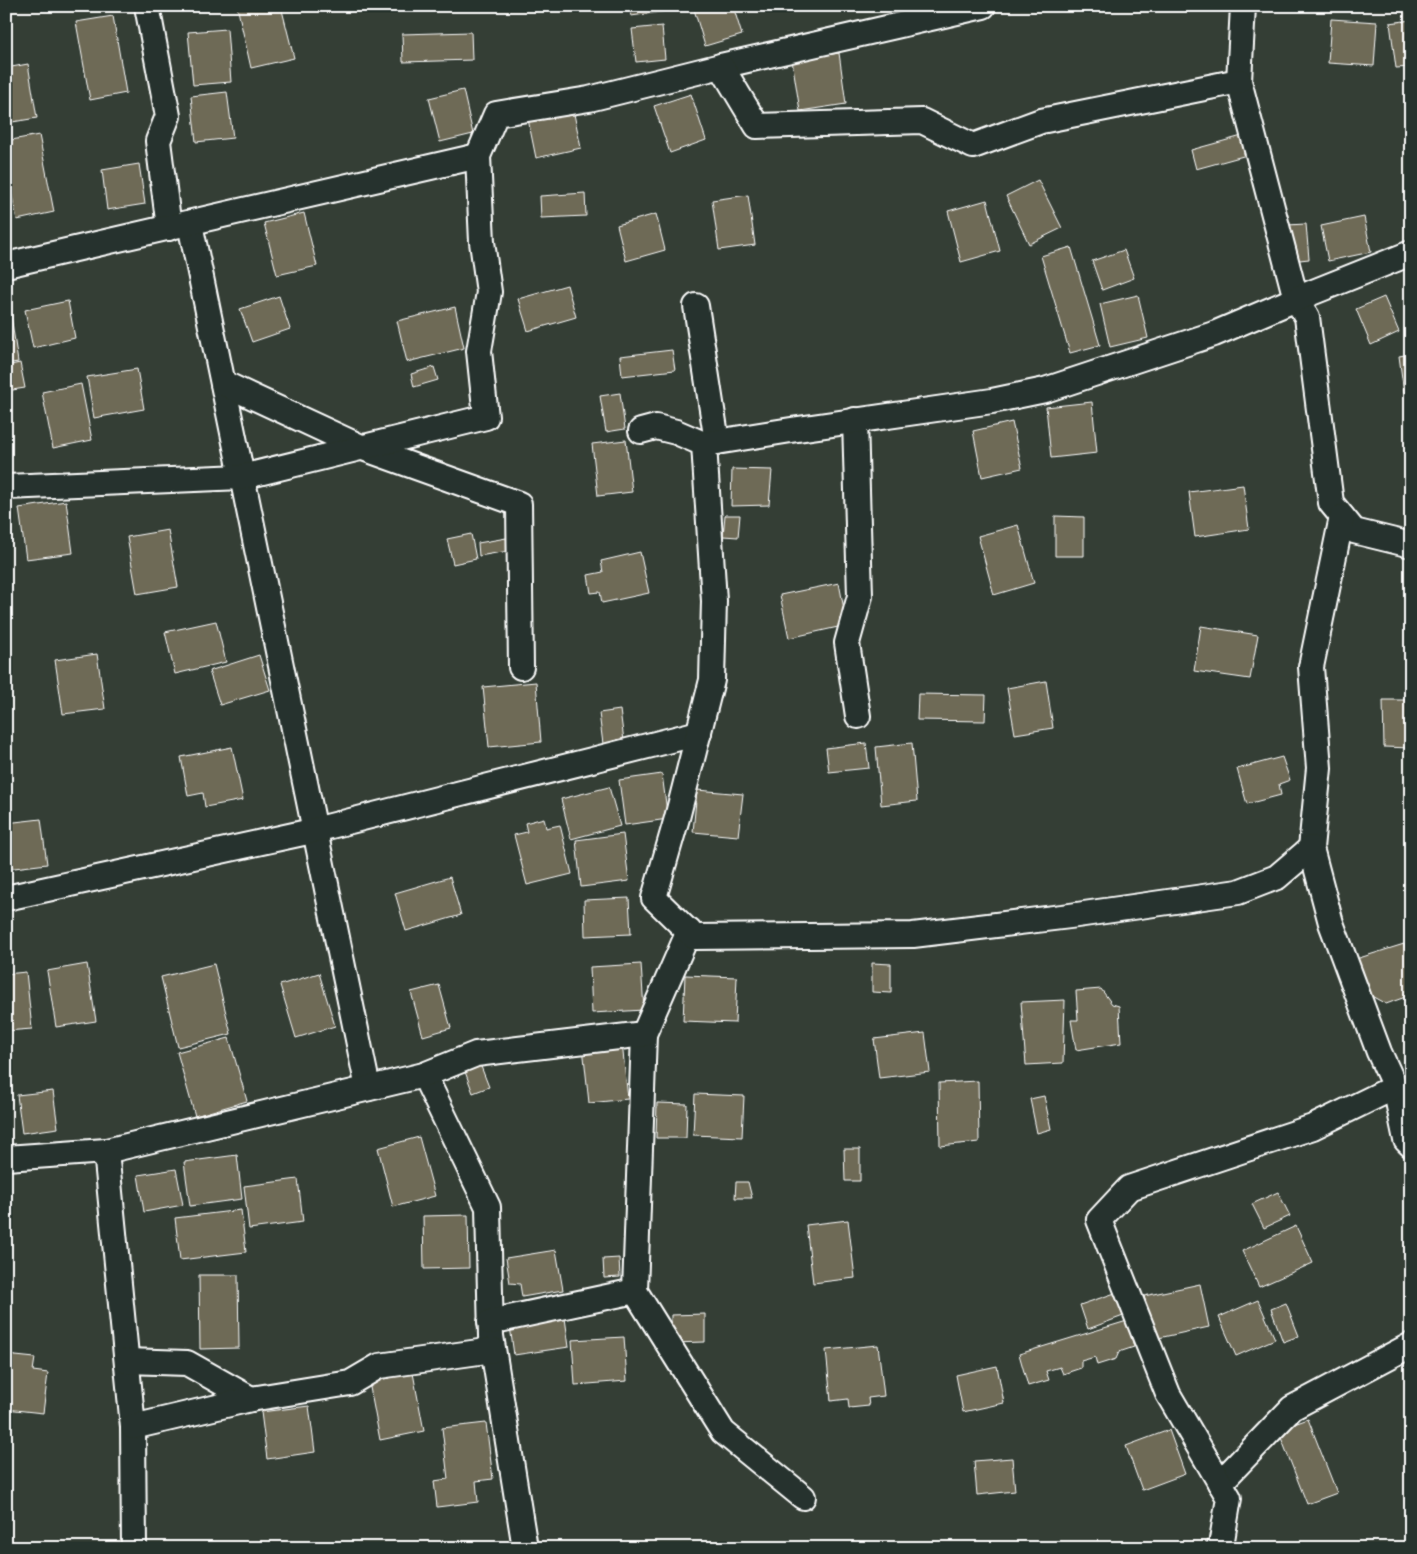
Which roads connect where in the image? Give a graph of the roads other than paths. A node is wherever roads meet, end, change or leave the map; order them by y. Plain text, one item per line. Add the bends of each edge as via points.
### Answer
1 (147, 6) edge
2 (983, 6) edge
3 (1243, 6) edge
4 (721, 66) junction
5 (1239, 81) junction
6 (478, 156) junction
7 (180, 226) junction
8 (1411, 253) edge
9 (6, 265) edge
10 (1296, 299) junction
11 (696, 306) dead end
12 (223, 382) junction
13 (855, 420) junction
14 (641, 431) dead end
15 (711, 443) junction
16 (363, 448) junction
17 (242, 477) junction
18 (6, 487) edge
19 (1342, 517) junction
20 (1411, 545) edge
21 (521, 667) dead end
22 (858, 716) dead end
23 (699, 733) junction
24 (314, 830) junction
25 (1311, 848) junction
26 (6, 898) edge
27 (689, 931) junction
28 (644, 1034) junction
29 (424, 1075) junction
30 (1395, 1087) junction
31 (368, 1088) junction
32 (1411, 1145) edge
33 (106, 1151) junction
34 (6, 1158) edge
35 (635, 1291) junction
36 (490, 1322) junction
37 (1411, 1345) edge
38 (493, 1350) junction
39 (127, 1361) junction
40 (252, 1399) junction
41 (133, 1427) junction
42 (1220, 1483) junction
43 (803, 1497) dead end
44 (528, 1546) edge
45 (134, 1548) edge
46 (1219, 1548) edge

1 - 7 street via 168,116 158,141
2 - 4 street
3 - 5 street
4 - 5 street via 757,126 922,120 972,146 1041,121
4 - 6 street via 589,98 496,114
5 - 10 street
6 - 7 street
6 - 16 street via 482,242 489,292 479,351 486,417
7 - 9 street
7 - 12 street
8 - 10 street
10 - 13 street via 1214,334 1045,390 992,401
10 - 19 street via 1307,317 1331,503
11 - 15 street
12 - 16 street
12 - 17 street
13 - 15 street
13 - 22 street via 860,596 847,643
14 - 15 street via 656,427
15 - 23 street via 712,680
16 - 17 street
16 - 21 street via 519,504
17 - 18 street
17 - 24 street
19 - 20 street via 1354,531
19 - 25 street via 1311,667 1319,768
23 - 24 street
23 - 27 street via 654,898
24 - 26 street
24 - 31 street
25 - 27 street via 1278,877 1238,892 1070,916 913,935 694,936
25 - 30 street via 1331,923
27 - 28 street
28 - 29 street via 476,1054
28 - 35 street
29 - 31 street
29 - 36 street via 488,1207
30 - 32 street via 1406,1140
30 - 42 street via 1314,1127 1129,1188 1099,1220 1168,1394
31 - 33 street
33 - 34 street
33 - 39 street
35 - 36 street
35 - 43 street via 723,1432
36 - 38 street
37 - 42 street via 1292,1408
38 - 40 street via 379,1366 350,1383
38 - 44 street
39 - 40 street via 187,1363
39 - 41 street
40 - 41 street
41 - 45 street
42 - 46 street via 1229,1498

